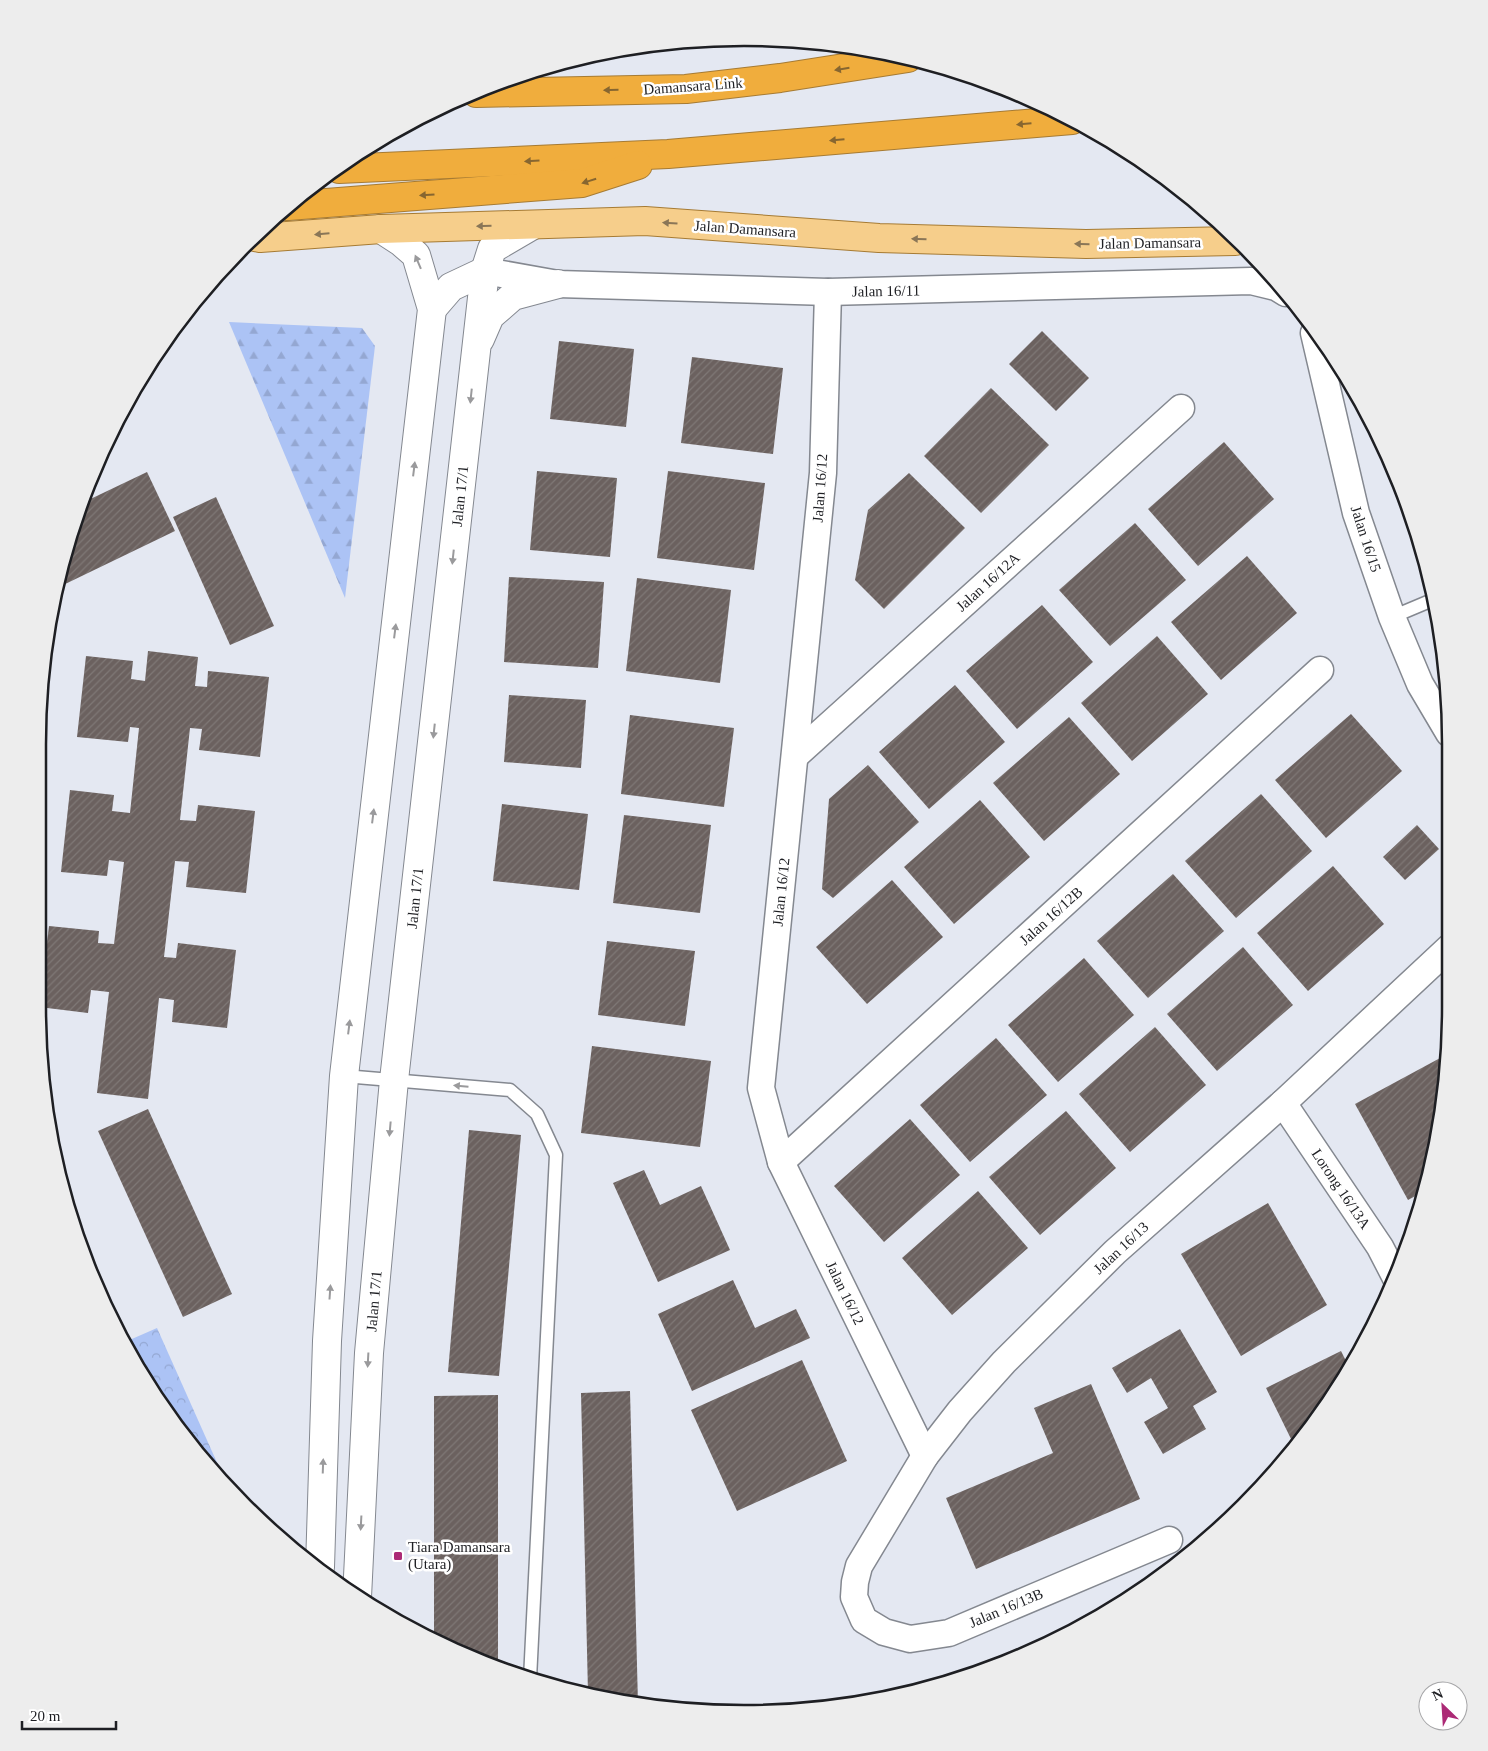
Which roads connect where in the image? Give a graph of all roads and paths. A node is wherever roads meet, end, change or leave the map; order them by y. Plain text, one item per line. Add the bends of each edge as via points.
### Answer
1 (886, 61) edge
2 (494, 93) edge
3 (1059, 121) edge
4 (668, 154) junction
5 (350, 169) edge
6 (301, 205) edge
7 (533, 225) junction
8 (380, 229) junction
9 (265, 238) edge
10 (1227, 241) edge
11 (485, 271) junction
12 (558, 284) junction
13 (1270, 286) edge
14 (828, 292) junction
15 (432, 309) junction
16 (1317, 346) edge
17 (477, 348) junction
18 (1181, 408) dead end
19 (1427, 602) edge
20 (1392, 618) junction
21 (1320, 670) dead end
22 (1441, 719) edge
23 (795, 756) junction
24 (1442, 954) edge
25 (344, 1076) junction
26 (394, 1080) junction
27 (1282, 1103) junction
28 (781, 1162) junction
29 (1391, 1268) edge
30 (925, 1456) junction
31 (1169, 1540) dead end
32 (320, 1562) edge
33 (357, 1588) edge
34 (854, 1597) joint
35 (530, 1671) edge

1 -> 2 highway, Damansara Link via 686,88
3 -> 4 highway
4 -> 5 highway
4 -> 6 highway via 582,184
7 -> 8 main road, Jalan Damansara
10 -> 7 main road, Jalan Damansara via 1086,244 880,238 645,221
7 - 11 street, Jalan 17/1 via 492,249
8 -> 9 main road, Jalan Damansara
15 -> 8 street via 416,255
11 - 12 street, Jalan 16/11
11 - 15 street via 451,287
11 - 17 street, Jalan 17/1
12 - 14 street, Jalan 16/11
12 - 17 street via 514,296 490,316
13 - 14 street, Jalan 16/11 via 1251,281
14 - 23 street, Jalan 16/12 via 823,474
25 -> 15 street
16 - 20 street, Jalan 16/15 via 1356,513
17 -> 26 street, Jalan 17/1
18 - 23 street, Jalan 16/12A
19 - 20 lane
20 - 22 street, Jalan 16/15 via 1420,684
21 - 28 street, Jalan 16/12B
23 - 28 street, Jalan 16/12 via 761,1088
24 - 27 street, Jalan 16/13
25 - 26 lane
32 -> 25 street via 326,1341
26 -> 33 street, Jalan 17/1 via 369,1353
35 -> 26 lane via 556,1154 537,1114 510,1090
27 - 29 street, Lorong 16/13A via 1380,1247
27 - 30 street, Jalan 16/13 via 1101,1266 1004,1362
28 - 30 street, Jalan 16/12
30 - 34 street, Jalan 16/13 via 859,1566
31 - 34 street, Jalan 16/13B via 949,1633 910,1638 884,1632 864,1620

